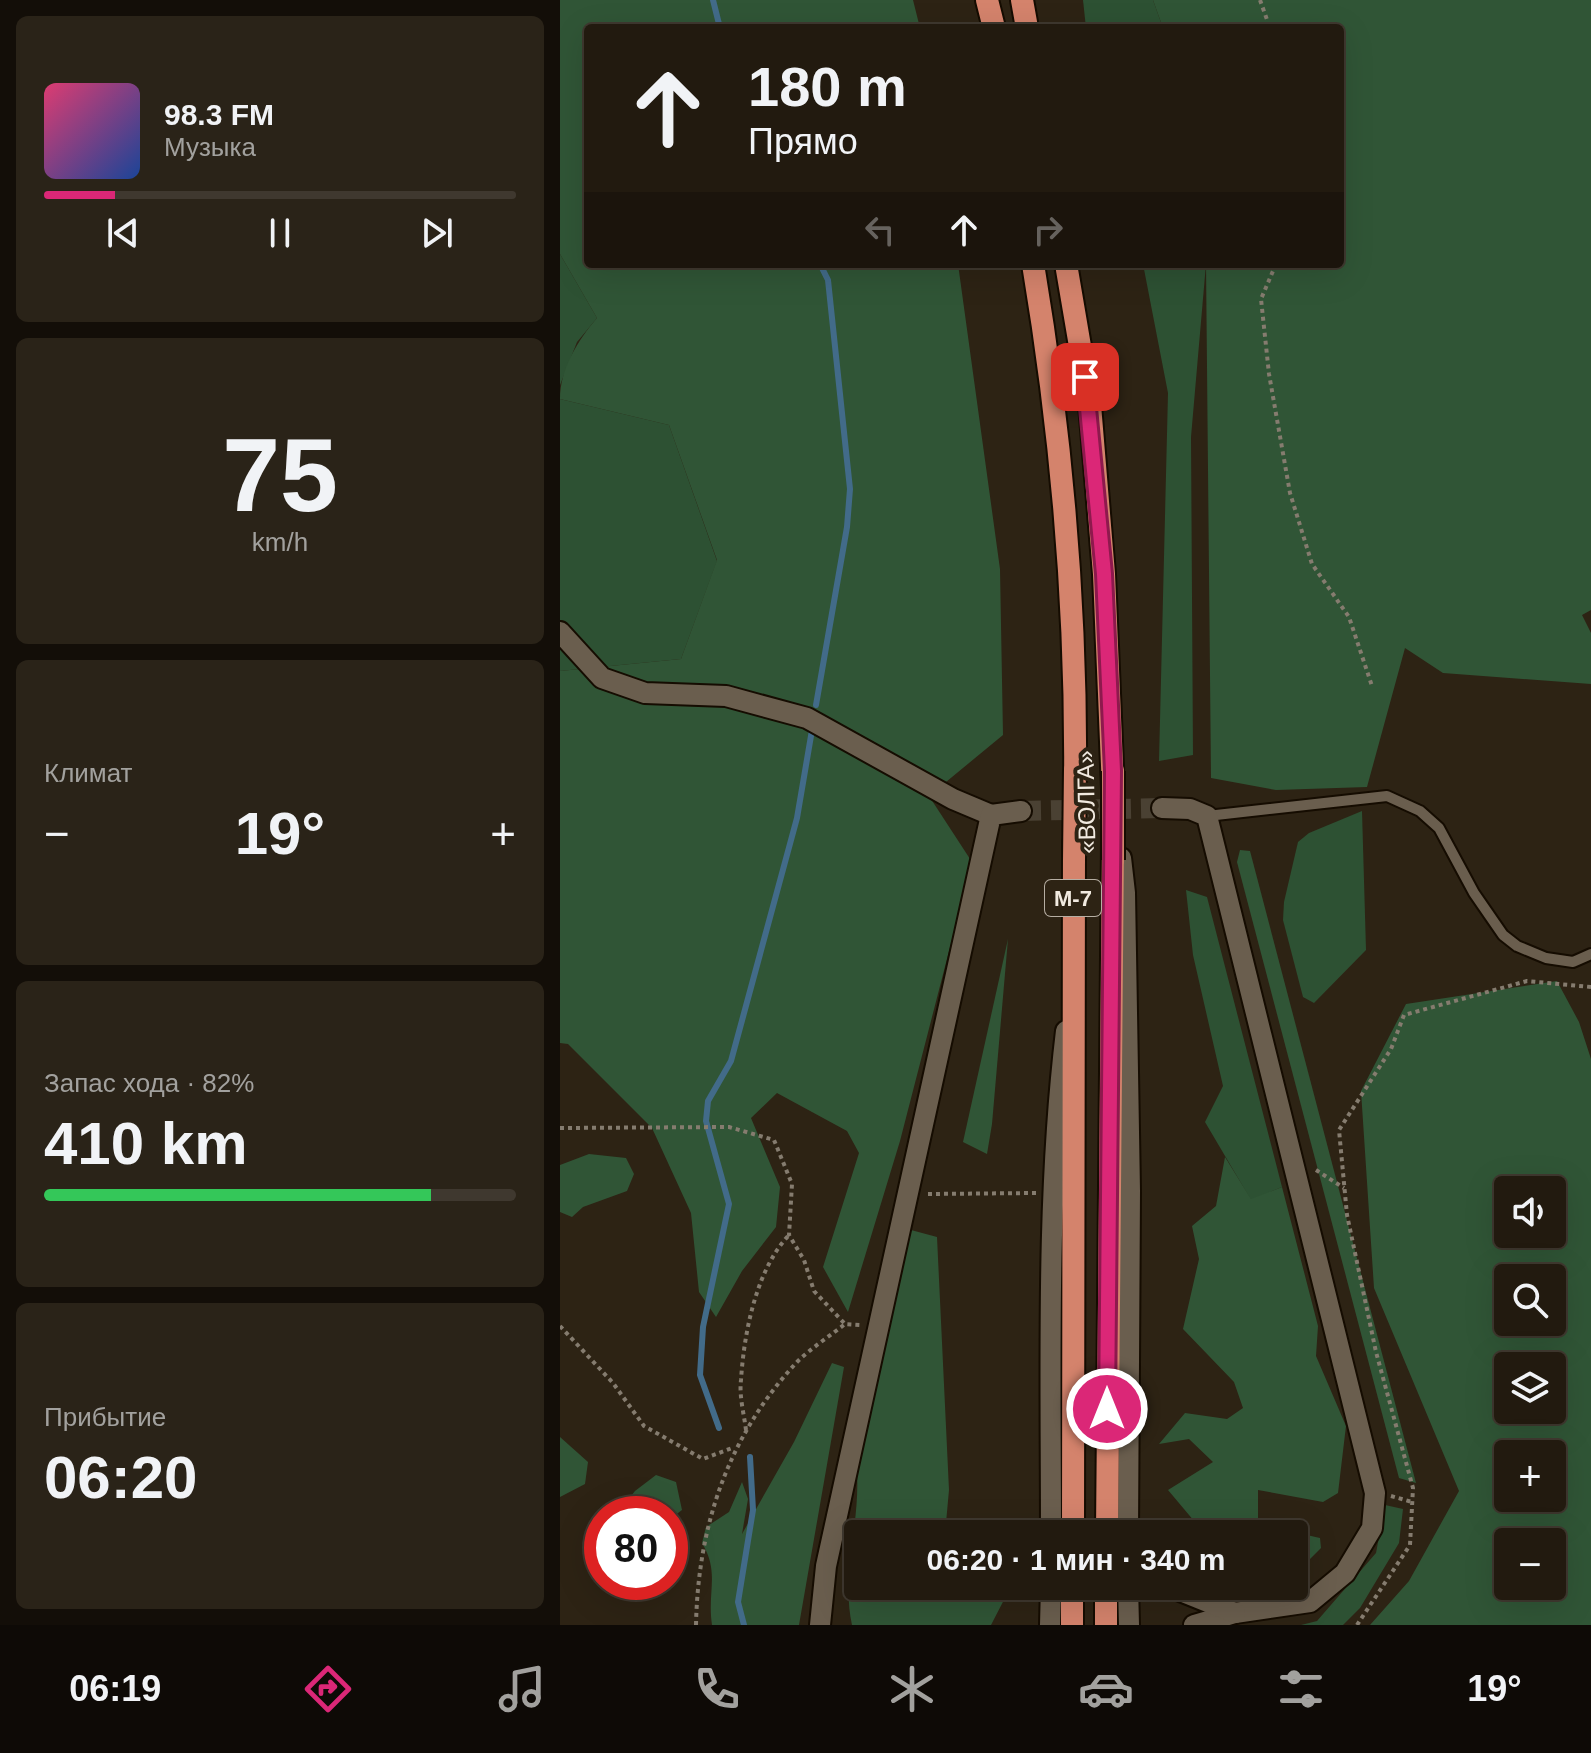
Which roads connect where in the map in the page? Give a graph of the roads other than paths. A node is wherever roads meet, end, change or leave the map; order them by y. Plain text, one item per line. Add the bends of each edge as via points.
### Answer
1 (987, 0) edge
2 (1022, 0) edge
3 (993, 24) edge
4 (1026, 24) edge
5 (1034, 268) edge
6 (1067, 268) edge
7 (560, 632) edge
8 (1113, 782) junction
9 (1162, 808) tunnel mouth
10 (1021, 811) tunnel mouth
11 (991, 815) junction
12 (1207, 816) junction
13 (1591, 954) edge
14 (1072, 977) junction
15 (1051, 1520) edge
16 (1073, 1520) edge
17 (1124, 1520) edge
18 (1124, 1520) edge
19 (1051, 1600) edge
20 (1072, 1600) edge
21 (1106, 1600) edge
22 (1128, 1600) edge
23 (1203, 1600) edge
24 (1235, 1613) junction
25 (820, 1625) edge
26 (1050, 1625) edge
27 (1072, 1625) edge
28 (1106, 1625) edge
29 (1129, 1625) edge
30 (1194, 1625) edge

1 - 3 highway
2 - 4 highway
5 - 14 highway, «ВОЛГА» / М-7 via 1051,370 1068,552 1076,733
6 - 8 highway, «ВОЛГА» via 1090,405
7 - 11 street via 602,678 645,693 726,696 807,718
8 - 17 highway, «ВОЛГА» / М-7, bridge
8 - 18 street via 1125,893 1130,1191
9 - 12 street
10 - 11 street
11 - 25 street via 826,1566
12 - 13 lane via 1387,796 1420,811 1439,828 1474,893 1517,946 1573,962
12 - 24 street via 1375,1493 1372,1528 1345,1573 1310,1602
14 - 15 street via 1051,1193
14 - 16 highway, «ВОЛГА» / М-7
19 - 26 street
20 - 27 highway
21 - 28 highway
22 - 29 street
23 - 24 street
24 - 30 street

